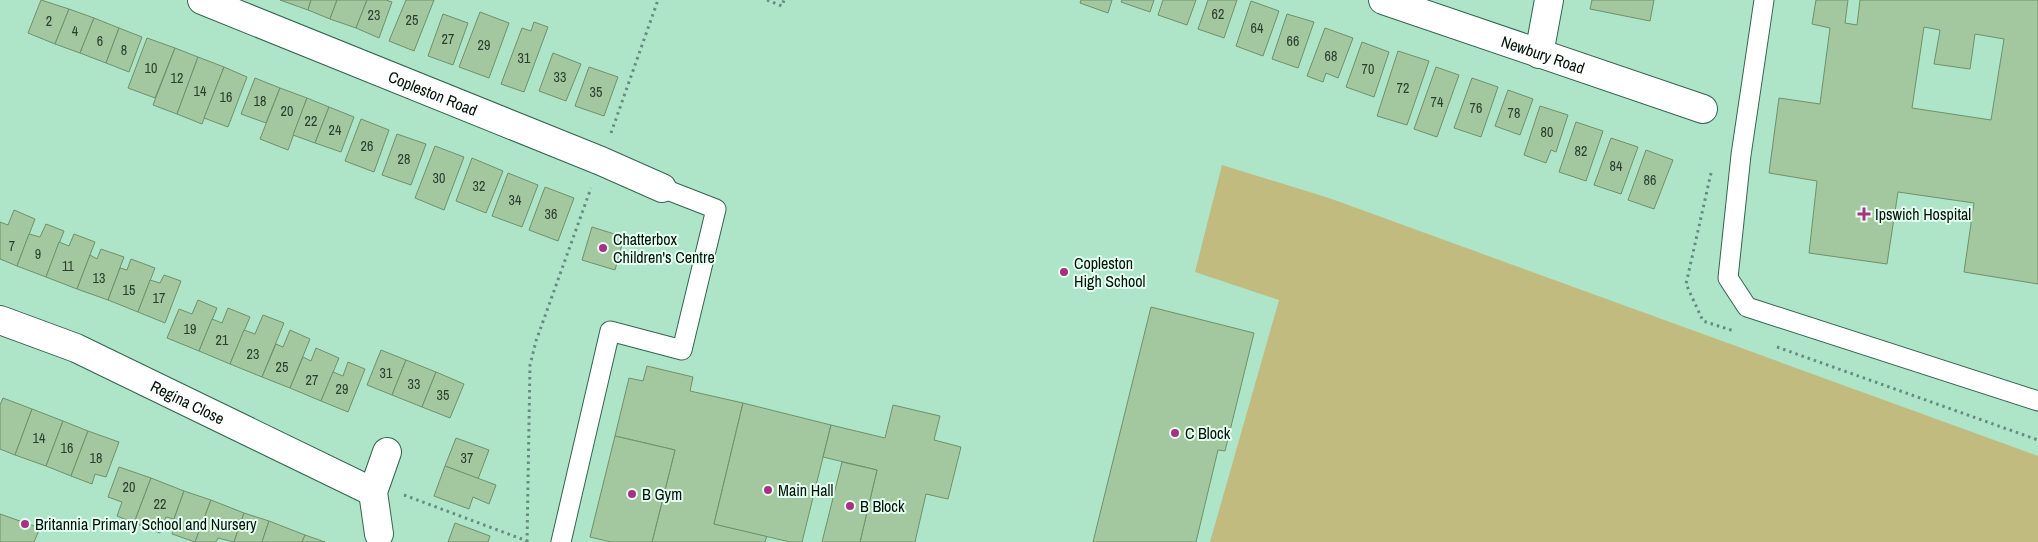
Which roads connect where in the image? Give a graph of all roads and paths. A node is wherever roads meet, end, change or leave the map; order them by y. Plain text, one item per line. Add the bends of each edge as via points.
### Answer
1 (202, 0) edge
2 (658, 0) edge
3 (767, 0) edge
4 (784, 0) edge
5 (1382, 0) edge
6 (1549, 0) edge
7 (1764, 0) edge
8 (1539, 54) junction
9 (1703, 109) dead end
10 (601, 161) junction
11 (662, 188) joint
12 (0, 320) edge
13 (2038, 401) edge
14 (387, 452) dead end
15 (373, 492) junction
16 (379, 534) dead end
17 (527, 542) edge
18 (561, 542) edge

1 - 10 street, Copleston Road
2 - 10 path
3 - 4 path via 782,6
5 - 8 street, Newbury Road
6 - 8 street
7 - 13 lane via 1741,155 1728,278 1747,308
8 - 9 street, Newbury Road
10 - 11 street, Copleston Road
10 - 17 path via 530,365
11 - 18 lane via 716,209 682,350 610,331
12 - 15 street, Regina Close via 76,348
14 - 15 street
15 - 16 street
15 - 17 path via 401,494

